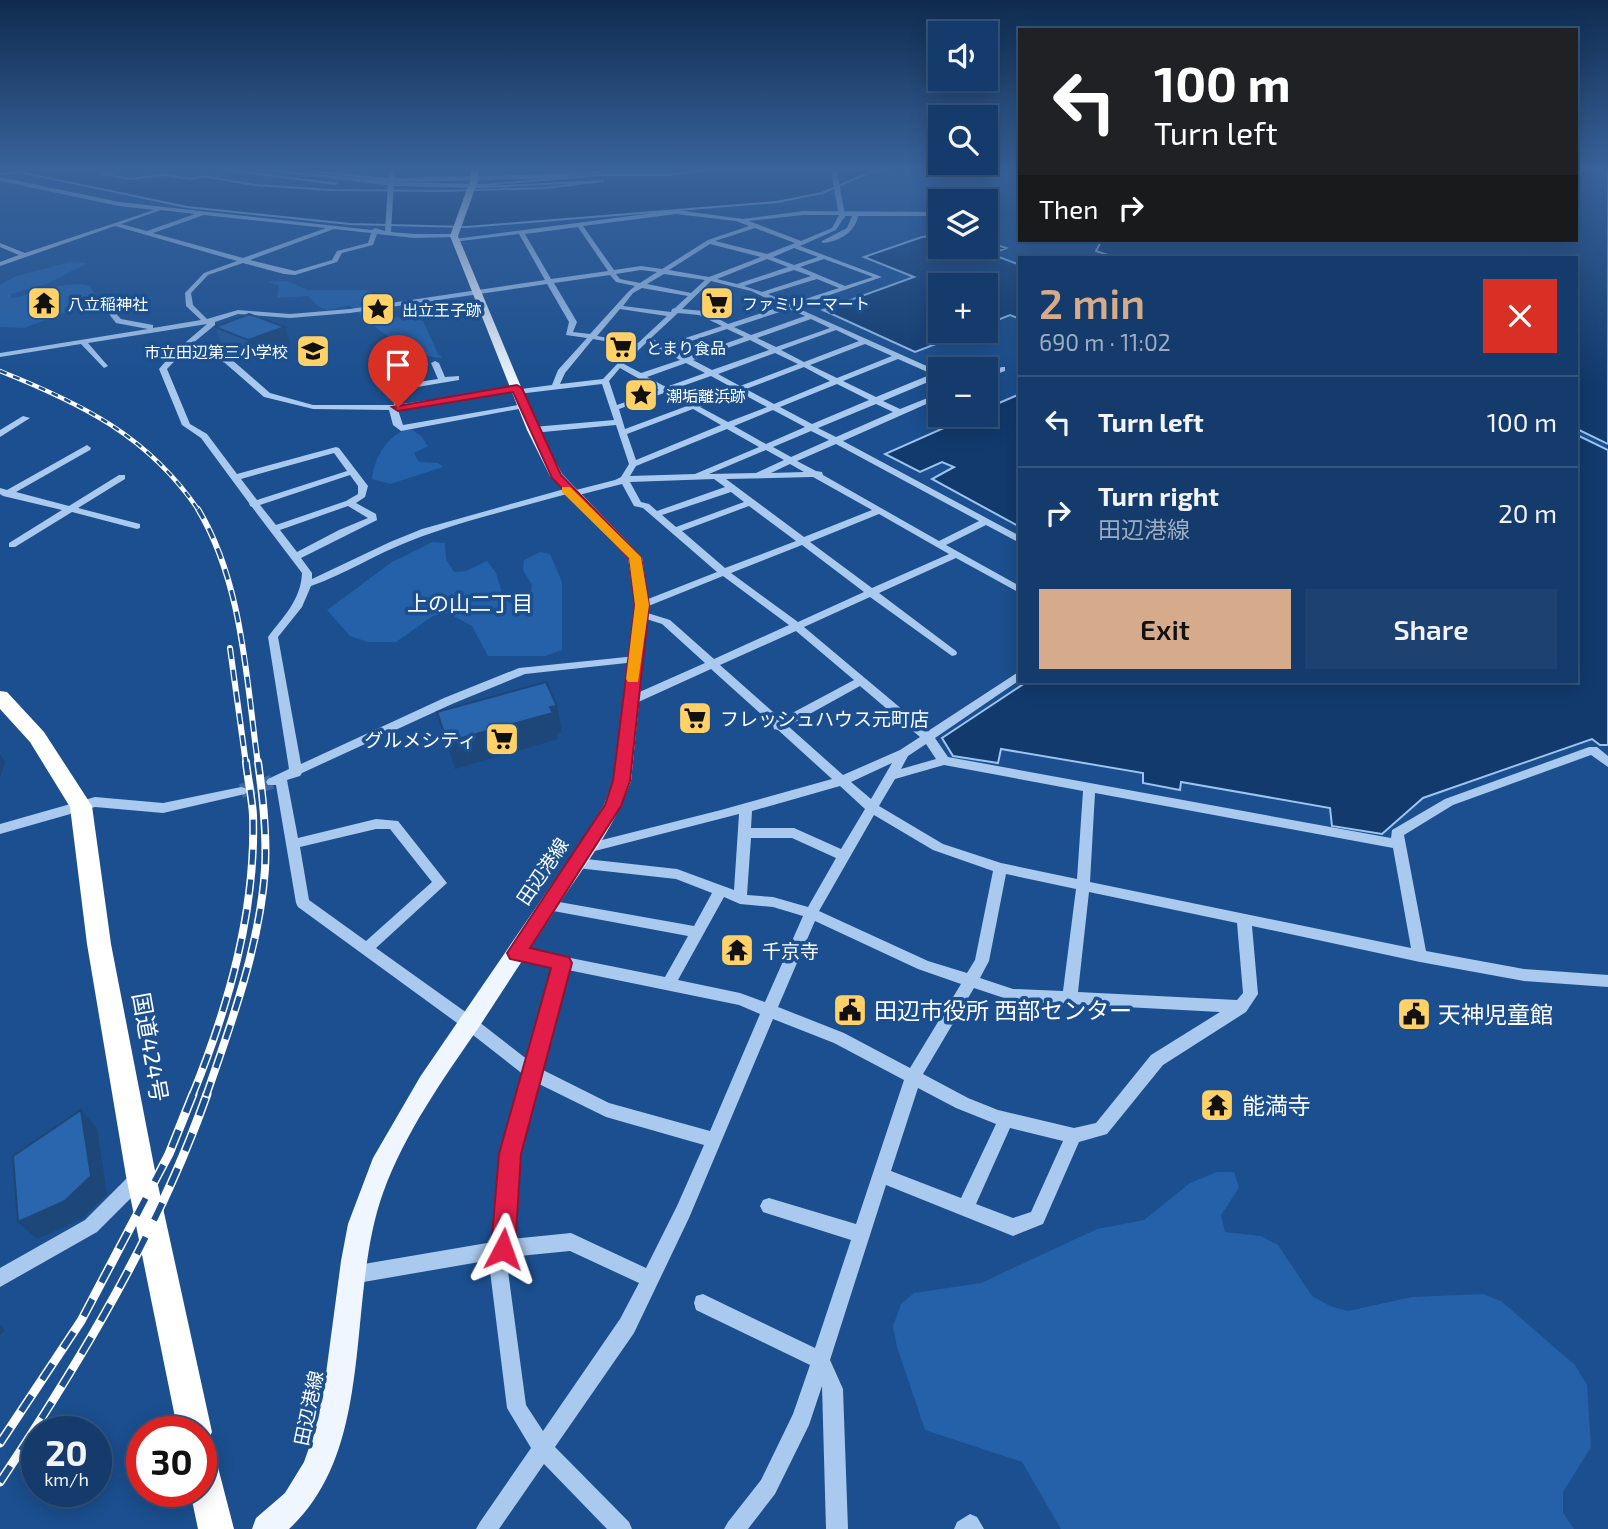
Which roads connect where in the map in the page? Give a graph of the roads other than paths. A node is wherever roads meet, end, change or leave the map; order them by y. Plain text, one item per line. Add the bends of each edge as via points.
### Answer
1 (67, 241) edge
2 (175, 241) edge
3 (293, 241) edge
4 (372, 241) edge
5 (457, 241) edge
6 (526, 241) edge
7 (591, 241) edge
8 (789, 241) edge
9 (809, 241) edge
10 (815, 241) edge
11 (710, 242) joint
12 (0, 245) edge
13 (799, 246) junction
14 (25, 255) junction
15 (766, 256) junction
16 (825, 257) junction
17 (240, 261) junction
18 (0, 264) edge
19 (795, 267) junction
20 (611, 271) junction
21 (662, 271) junction
22 (819, 276) junction
23 (710, 279) junction
24 (549, 280) junction
25 (641, 285) junction
26 (737, 286) junction
27 (845, 288) junction
28 (475, 290) junction
29 (762, 294) junction
30 (692, 295) junction
31 (102, 302) dead end
32 (789, 306) junction
33 (617, 307) junction
34 (672, 312) junction
35 (812, 316) junction
36 (207, 320) junction
37 (727, 326) junction
38 (157, 328) junction
39 (836, 328) junction
40 (592, 337) junction
41 (646, 338) junction
42 (750, 338) junction
43 (866, 341) junction
44 (83, 342) junction
45 (188, 344) junction
46 (639, 345) junction
47 (665, 347) junction
48 (774, 350) junction
49 (0, 355) edge
50 (898, 356) junction
51 (687, 359) junction
52 (435, 363) dead end
53 (619, 364) junction
54 (803, 365) junction
55 (104, 366) dead end
56 (928, 369) edge
57 (1002, 369) dead end
58 (998, 371) edge
59 (712, 373) junction
60 (640, 376) junction
61 (456, 378) dead end
62 (928, 379) edge
63 (442, 380) junction
64 (605, 381) junction
65 (835, 381) junction
66 (555, 387) junction
67 (743, 389) junction
68 (517, 390) junction
69 (665, 391) junction
70 (928, 400) edge
71 (875, 401) junction
72 (775, 406) junction
73 (524, 407) junction
74 (694, 407) junction
75 (396, 408) junction
76 (615, 408) junction
77 (899, 412) junction
78 (26, 418) dead end
79 (620, 422) junction
80 (728, 425) junction
81 (813, 426) junction
82 (533, 430) junction
83 (0, 433) edge
84 (623, 433) junction
85 (838, 439) junction
86 (765, 446) junction
87 (87, 449) dead end
88 (790, 460) junction
89 (632, 464) junction
90 (352, 472) junction
91 (819, 474) junction
92 (756, 476) junction
93 (122, 477) dead end
94 (696, 477) junction
95 (717, 477) junction
96 (234, 478) junction
97 (624, 479) junction
98 (732, 488) junction
99 (569, 493) junction
100 (3, 494) edge
101 (751, 502) junction
102 (349, 503) junction
103 (253, 504) junction
104 (70, 509) junction
105 (881, 510) junction
106 (656, 514) junction
107 (987, 521) junction
108 (137, 526) dead end
109 (273, 530) junction
110 (674, 531) junction
111 (1018, 539) edge
112 (803, 542) junction
113 (940, 544) junction
114 (12, 545) dead end
115 (957, 554) junction
116 (297, 556) junction
117 (725, 573) junction
118 (308, 584) junction
119 (1018, 589) edge
120 (872, 594) junction
121 (641, 610) junction
122 (798, 627) junction
123 (951, 653) dead end
124 (636, 659) junction
125 (712, 664) junction
126 (1018, 676) edge
127 (860, 681) junction
128 (0, 697) edge
129 (631, 701) junction
130 (778, 726) junction
131 (927, 736) junction
132 (904, 753) junction
133 (944, 761) junction
134 (1608, 763) edge
135 (296, 773) junction
136 (891, 776) junction
137 (841, 781) junction
138 (1089, 788) junction
139 (241, 791) tunnel mouth
140 (81, 806) junction
141 (746, 808) junction
142 (872, 808) junction
143 (0, 829) edge
144 (744, 833) junction
145 (292, 844) junction
146 (1400, 844) junction
147 (582, 855) junction
148 (844, 856) junction
149 (1000, 868) junction
150 (1083, 885) junction
151 (719, 893) junction
152 (740, 899) junction
153 (548, 905) junction
154 (811, 913) junction
155 (1244, 919) junction
156 (697, 932) junction
157 (366, 949) junction
158 (516, 953) junction
159 (1420, 956) junction
160 (562, 963) junction
161 (972, 981) junction
162 (1608, 981) edge
163 (669, 983) junction
164 (1070, 996) junction
165 (1241, 1007) junction
166 (768, 1009) junction
167 (469, 1023) junction
168 (533, 1073) junction
169 (913, 1077) junction
170 (1006, 1119) junction
171 (1074, 1136) junction
172 (715, 1140) junction
173 (881, 1175) junction
174 (141, 1176) junction
175 (769, 1206) dead end
176 (965, 1208) junction
177 (862, 1235) junction
178 (503, 1249) junction
179 (352, 1275) junction
180 (0, 1278) edge
181 (650, 1279) junction
182 (703, 1303) dead end
183 (821, 1361) junction
184 (192, 1416) edge
185 (542, 1448) junction
186 (211, 1507) edge
187 (216, 1529) edge
188 (267, 1529) edge
189 (486, 1529) edge
190 (622, 1529) edge
191 (736, 1529) edge
192 (837, 1529) edge
193 (964, 1529) edge
194 (973, 1529) edge

1 - 14 street
2 - 17 street
3 - 17 street
4 - 17 street via 302,272
5 - 28 main road, 田辺港線
6 - 24 street
7 - 20 street
8 - 13 street
9 - 13 street, bridge
10 - 13 street
11 - 15 street
11 - 21 street
12 - 14 street
13 - 15 street
13 - 16 street
14 - 18 street
15 - 19 street
15 - 23 street
16 - 19 street
16 - 27 street via 879,277
17 - 36 street via 206,274 188,293 190,306
19 - 22 street
19 - 26 street
20 - 21 street
20 - 24 street
20 - 25 street via 618,281
21 - 23 street
21 - 25 street
22 - 27 street
22 - 29 street
23 - 26 street
23 - 30 street
24 - 28 street
24 - 40 street via 573,322 569,333
25 - 30 street
25 - 33 street
26 - 29 street
27 - 32 street
28 - 36 street via 349,311 290,316 238,312
28 - 68 main road, 田辺港線
29 - 32 street
30 - 34 street
31 - 38 street via 119,321
32 - 35 street
32 - 37 street
33 - 34 street
33 - 40 street
34 - 37 street via 701,313
34 - 41 street
35 - 39 street
35 - 42 street
36 - 38 street
36 - 45 street via 212,323
37 - 42 street
37 - 47 street
38 - 44 street
39 - 43 street
39 - 48 street
40 - 46 street
40 - 66 street via 561,372
41 - 46 street
41 - 47 street
42 - 48 street
42 - 51 street
43 - 50 street
43 - 54 street
44 - 49 street
44 - 55 street
45 - 75 street via 228,361 256,388 281,401 340,409
45 - 96 street via 173,354 163,369 167,383 186,425 204,436
46 - 53 street
47 - 51 street
48 - 54 street
48 - 59 street
50 - 56 street
50 - 65 street
51 - 59 street
51 - 60 street
52 - 63 street
53 - 60 street
53 - 64 street
54 - 65 street
54 - 67 street
57 - 58 street
59 - 67 street
59 - 69 street
60 - 69 street
61 - 63 street
62 - 71 street
63 - 75 street via 395,388
64 - 66 street
64 - 76 street
65 - 71 street
65 - 72 street
66 - 68 street
67 - 72 street
67 - 74 street
68 - 73 main road, 田辺港線
68 - 75 street
69 - 74 street
69 - 76 street
70 - 77 street
71 - 77 street
71 - 81 street
72 - 80 street
72 - 81 street
73 - 75 street via 401,428
73 - 82 main road, 田辺港線
74 - 80 street
74 - 84 street
76 - 79 street
77 - 85 street
78 - 83 street
79 - 82 street
79 - 84 street
80 - 86 street
80 - 89 street
81 - 85 street
81 - 86 street
82 - 99 main road, 田辺港線
84 - 89 street
85 - 88 street
85 - 107 street
86 - 88 street
86 - 94 street
87 - 100 street
88 - 91 street
88 - 92 street
89 - 97 street
90 - 96 street via 336,450 327,450
90 - 102 street via 363,486 362,495
90 - 103 street
91 - 92 street
91 - 105 street
92 - 95 street
93 - 104 street
94 - 95 street
94 - 97 street
95 - 98 street
96 - 103 street
97 - 99 street
97 - 106 street via 637,504
98 - 101 street
98 - 106 street
99 - 118 street via 416,535
99 - 121 main road, 田辺港線 via 635,557
100 - 104 street
101 - 110 street
101 - 112 street
102 - 109 street
102 - 116 street via 373,516 372,520
103 - 109 street
104 - 108 street
104 - 114 street
105 - 112 street
105 - 113 street
106 - 110 street
107 - 111 street
107 - 113 street
109 - 116 street
110 - 117 street
112 - 117 street
112 - 120 street
113 - 115 street
115 - 119 street
115 - 120 street
116 - 118 street
117 - 121 street
117 - 122 street
118 - 135 street via 273,637
120 - 122 street
120 - 123 street
121 - 124 main road, 田辺港線
121 - 125 street via 666,622
122 - 125 street
122 - 127 street
124 - 129 main road, 田辺港線
124 - 135 street via 523,671
125 - 129 street
125 - 130 street
126 - 131 street
127 - 130 street
127 - 131 street
128 - 140 highway, 国道424号 via 37,737
129 - 147 main road, 田辺港線 via 621,781 613,806
130 - 137 street
131 - 132 street
131 - 133 street
132 - 136 street
132 - 137 street
133 - 136 street
133 - 138 street
134 - 146 street via 1593,750 1449,802 1397,833
135 - 145 street via 276,781
136 - 142 street
137 - 141 street
137 - 142 street
138 - 146 street
138 - 150 street
139 - 140 street via 163,808 95,802
140 - 143 street
140 - 174 highway, 国道424号 via 99,944
141 - 144 street
141 - 147 street
142 - 148 street
142 - 149 street via 938,847
144 - 148 street via 794,833
144 - 152 street
145 - 157 street via 303,903
145 - 157 street via 393,824 440,883
146 - 159 street
147 - 151 street via 677,874
147 - 153 main road, 田辺港線
148 - 154 street
149 - 150 street
149 - 161 street via 982,961
150 - 155 street
150 - 164 street
151 - 152 street
151 - 156 street
152 - 154 street via 774,902
153 - 156 street
153 - 158 main road, 田辺港線
154 - 161 street via 923,965
154 - 166 street
155 - 159 street
155 - 165 street via 1251,994
156 - 163 street
157 - 167 street
158 - 160 street
158 - 167 main road, 田辺港線
159 - 162 street via 1524,975
160 - 163 street
160 - 168 street
161 - 164 street via 1013,995
161 - 169 street
163 - 166 street
164 - 165 street
165 - 171 street via 1157,1060 1101,1129
166 - 169 street via 839,1038
166 - 172 street
167 - 168 street
167 - 179 main road, 田辺港線 via 414,1105 386,1163 361,1223
168 - 172 street via 606,1110
168 - 178 street via 510,1154
169 - 170 street via 962,1103
169 - 173 street
170 - 171 street
170 - 176 street
171 - 176 street via 1037,1218 1013,1227
172 - 181 street
173 - 176 street
173 - 177 street
174 - 180 street via 91,1226
174 - 184 highway, 国道424号
175 - 177 street
177 - 183 street
178 - 179 street
178 - 181 street via 571,1242
178 - 185 street via 499,1271 517,1408
179 - 188 main road, 田辺港線 via 344,1356 320,1466 284,1518
181 - 185 street via 627,1326
182 - 183 street
183 - 191 street via 802,1418 768,1487
183 - 192 street via 833,1389
185 - 189 street
185 - 190 street
186 - 187 highway
193 - 194 street via 970,1524

